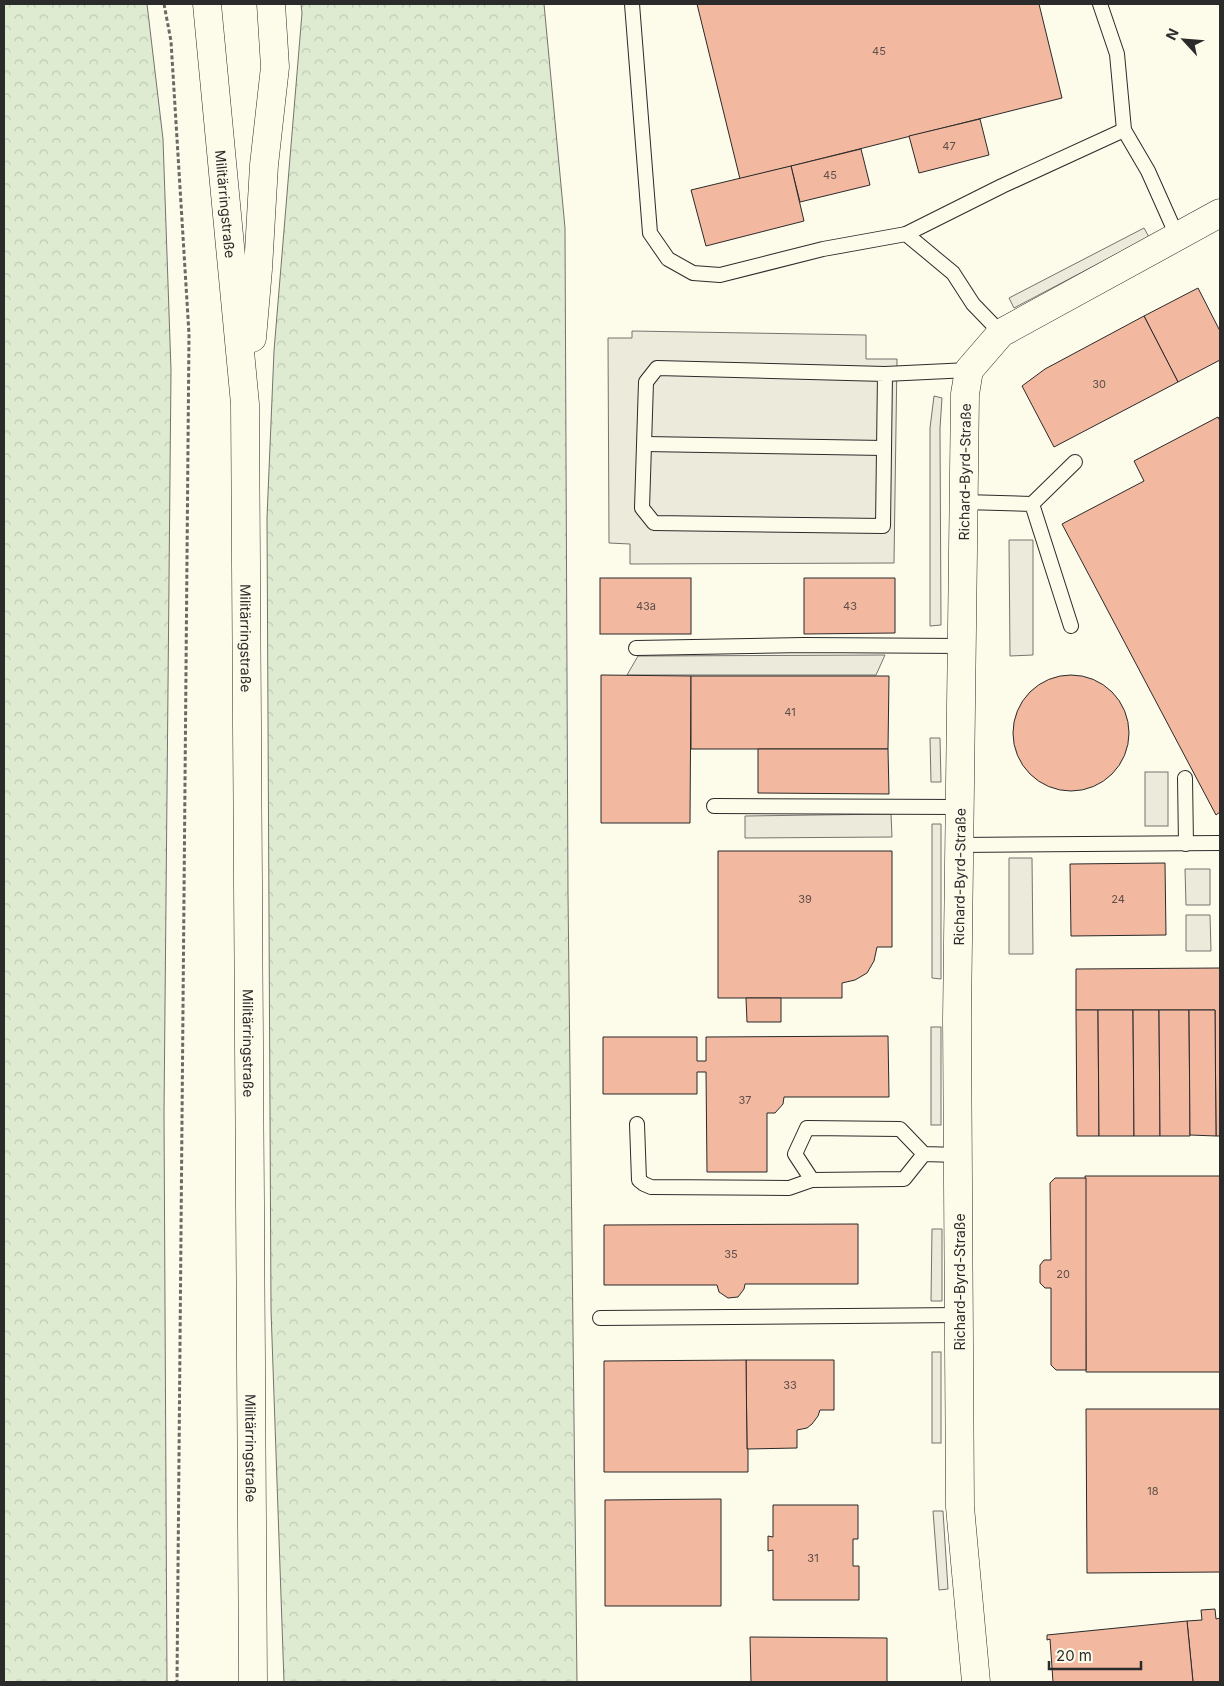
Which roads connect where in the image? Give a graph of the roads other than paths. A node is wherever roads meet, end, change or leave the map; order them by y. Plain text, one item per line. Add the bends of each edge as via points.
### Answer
1 (207, 4) edge
2 (271, 4) edge
3 (632, 4) edge
4 (1100, 4) edge
5 (1124, 130) junction
6 (1220, 213) edge
7 (906, 234) junction
8 (1177, 236) junction
9 (1001, 333) junction
10 (969, 370) junction
11 (885, 374) junction
12 (246, 404) junction
13 (645, 444) junction
14 (884, 448) junction
15 (1075, 462) dead end
16 (964, 502) junction
17 (1032, 504) junction
18 (1070, 626) dead end
19 (962, 646) junction
20 (636, 648) dead end
21 (1185, 778) dead end
22 (714, 806) dead end
23 (960, 807) junction
24 (1220, 843) edge
25 (1186, 844) junction
26 (959, 845) junction
27 (637, 1124) dead end
28 (924, 1154) junction
29 (958, 1155) junction
30 (812, 1180) junction
31 (959, 1315) junction
32 (600, 1318) dead end
33 (253, 1682) edge
34 (976, 1682) edge

1 - 12 main road, Militärringstraße
2 - 12 main road, Militärringstraße via 275,67 264,165
3 - 7 lane via 650,234 668,259 693,273 720,275 823,248
4 - 5 lane via 1118,54
5 - 7 lane
5 - 8 lane via 1148,171
6 - 8 main road
7 - 9 lane via 953,273 972,302
8 - 9 main road
9 - 10 main road
10 - 11 lane
10 - 16 main road, Richard-Byrd-Straße via 965,394
11 - 13 lane via 657,368 646,382
11 - 14 lane
12 - 33 main road, Militärringstraße
13 - 14 lane
13 - 14 lane via 642,508 654,523 883,526
15 - 17 lane
16 - 17 lane
16 - 19 main road, Richard-Byrd-Straße
17 - 18 lane
19 - 20 lane
19 - 23 main road, Richard-Byrd-Straße
21 - 25 lane
22 - 23 lane
23 - 26 main road, Richard-Byrd-Straße
24 - 25 lane
25 - 26 lane
26 - 29 main road, Richard-Byrd-Straße
27 - 30 lane via 639,1180 651,1187 790,1188
28 - 29 lane
28 - 30 lane via 904,1179
28 - 30 lane via 900,1129 807,1128 795,1154
29 - 31 main road, Richard-Byrd-Straße
31 - 32 lane
31 - 34 main road, Richard-Byrd-Straße via 960,1507

